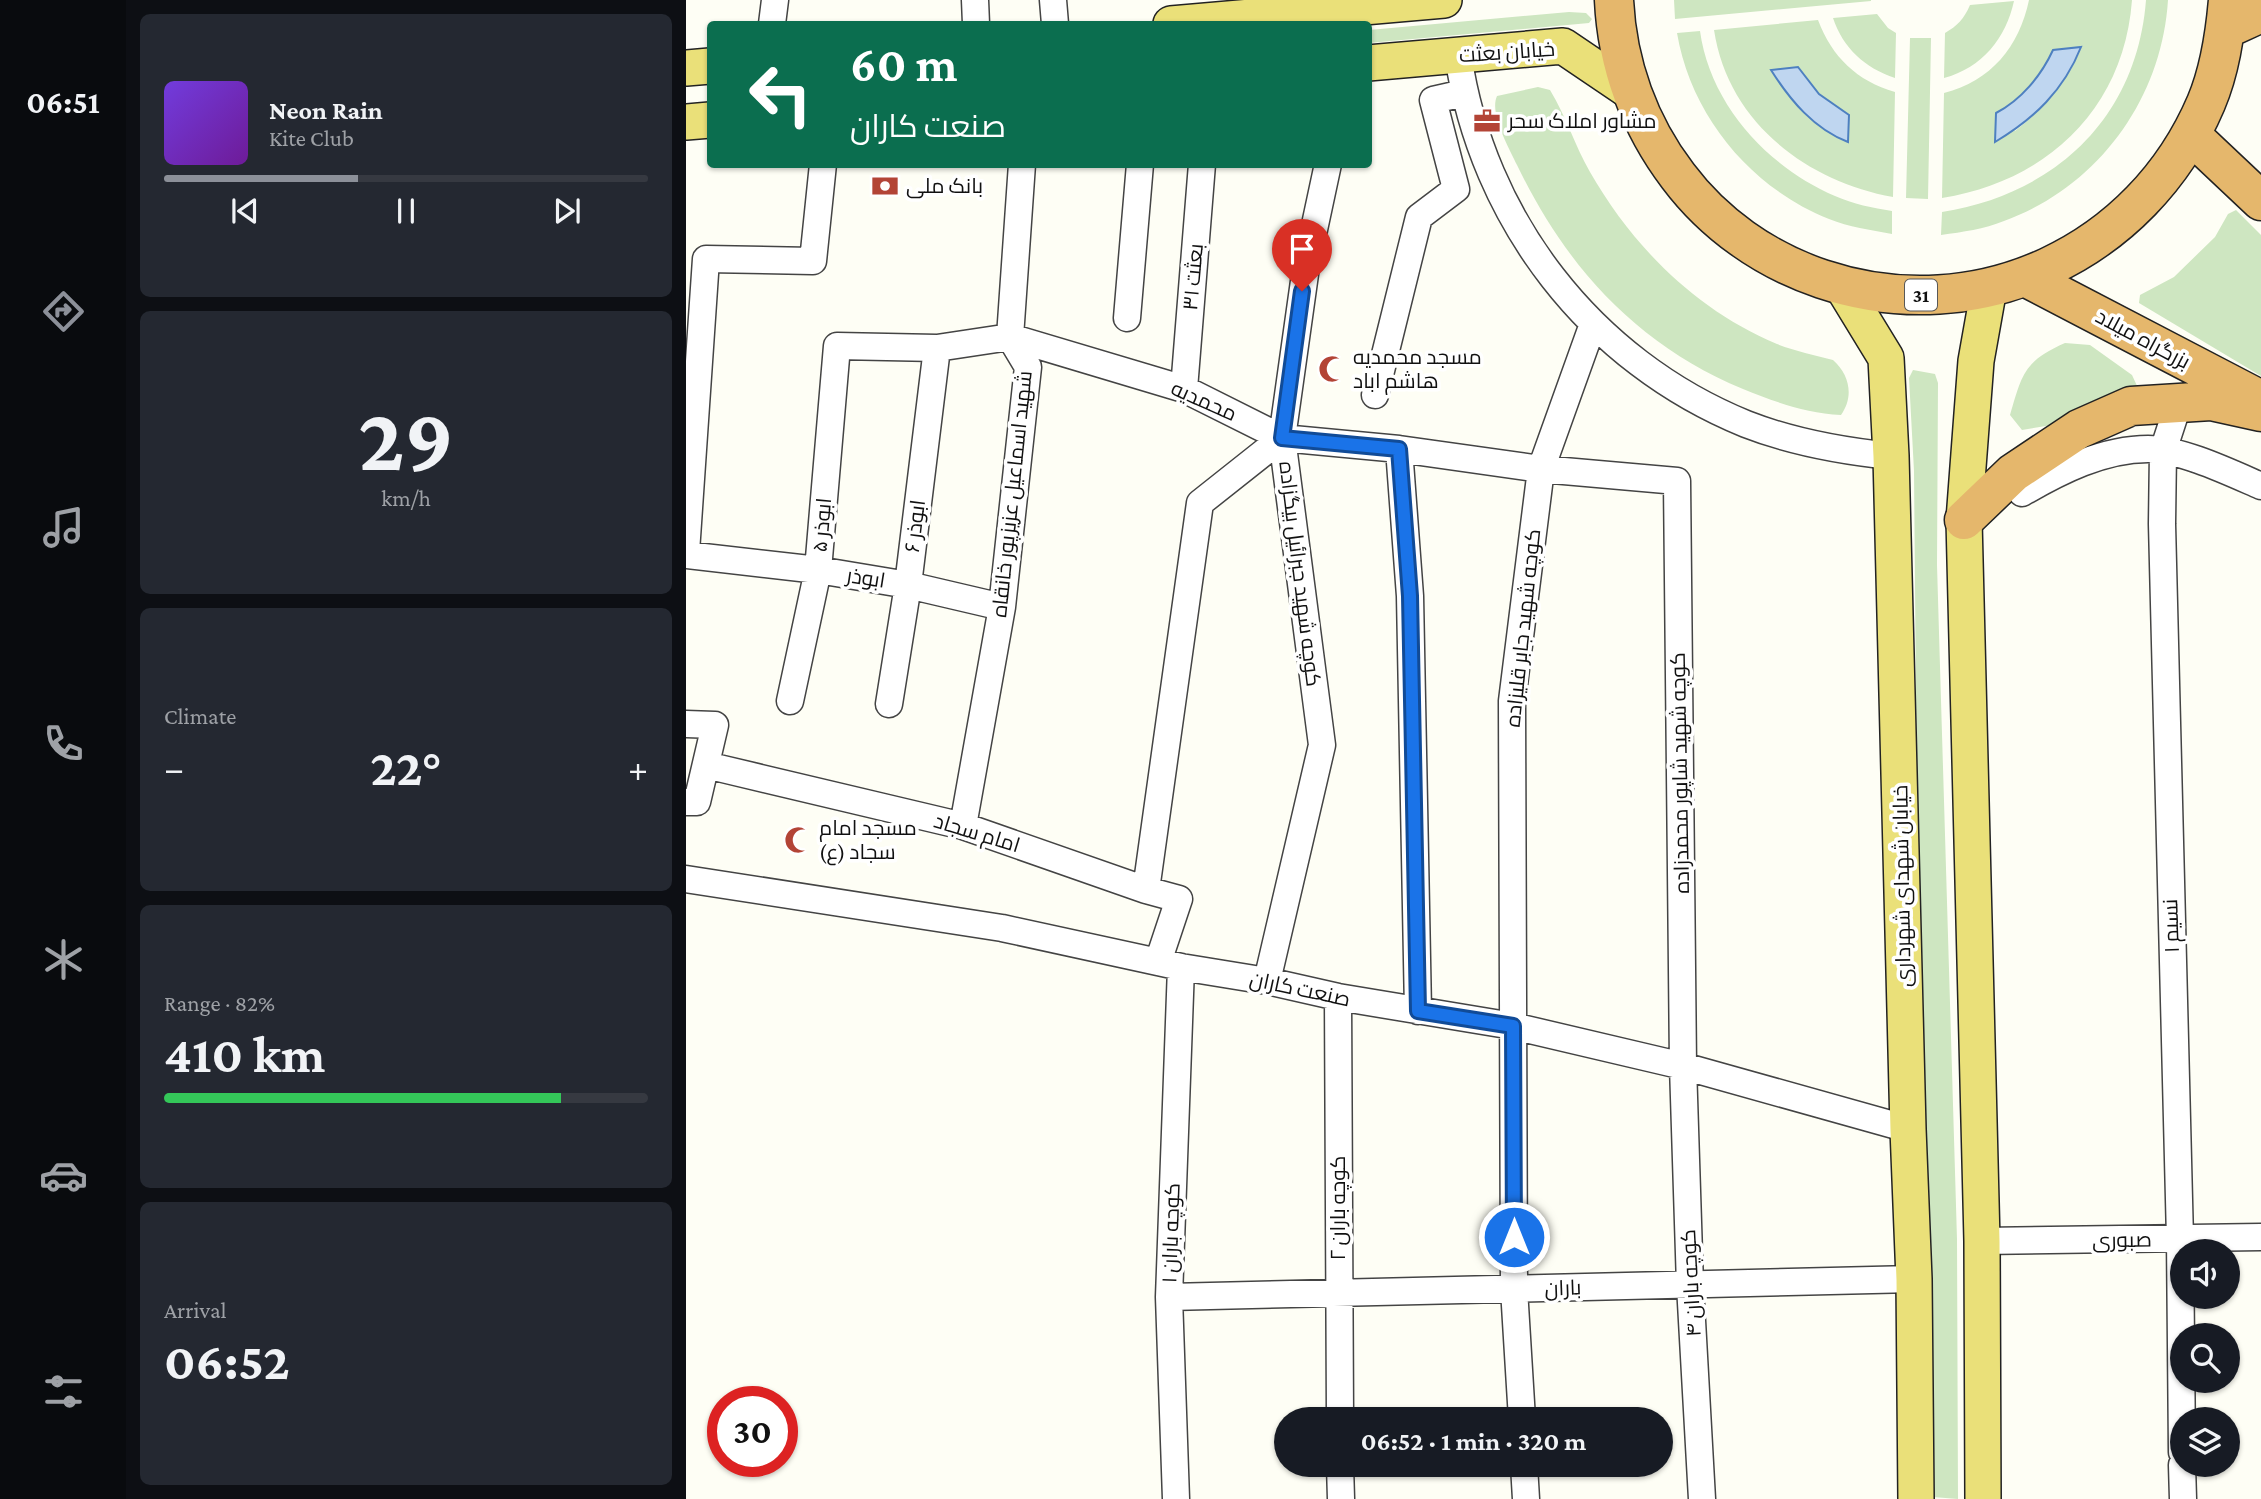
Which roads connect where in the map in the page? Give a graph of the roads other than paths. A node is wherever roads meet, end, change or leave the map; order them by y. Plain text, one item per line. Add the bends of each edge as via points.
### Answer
1 (775, 0) edge
2 (975, 0) edge
3 (1053, 0) edge
4 (1444, 0) edge
5 (1614, 0) edge
6 (1394, 2) edge
7 (1263, 8) edge
8 (2261, 13) edge
9 (2227, 15) edge
10 (772, 21) edge
11 (976, 21) edge
12 (1055, 21) edge
13 (1188, 21) edge
14 (1458, 55) junction
15 (1372, 63) edge
16 (707, 66) edge
17 (686, 68) edge
18 (1631, 92) junction
19 (1464, 93) junction
20 (707, 120) edge
21 (686, 122) edge
22 (2191, 135) junction
23 (824, 168) edge
24 (1022, 168) edge
25 (1140, 168) edge
26 (1202, 168) edge
27 (1327, 168) edge
28 (2261, 201) edge
29 (2025, 277) junction
30 (1842, 286) junction
31 (1989, 288) junction
32 (1127, 318) dead end
33 (1593, 324) junction
34 (1010, 337) junction
35 (937, 348) junction
36 (1184, 389) junction
37 (1375, 395) dead end
38 (2261, 400) edge
39 (2179, 402) junction
40 (2261, 412) edge
41 (1282, 438) junction
42 (1399, 449) junction
43 (2163, 451) junction
44 (1891, 456) junction
45 (1541, 468) junction
46 (1677, 481) joint
47 (2261, 486) edge
48 (2022, 493) dead end
49 (1964, 520) junction
50 (686, 553) edge
51 (818, 570) junction
52 (908, 585) junction
53 (1002, 607) junction
54 (790, 701) dead end
55 (889, 704) dead end
56 (686, 724) edge
57 (706, 765) junction
58 (686, 802) edge
59 (963, 826) junction
60 (686, 879) edge
61 (1146, 890) junction
62 (1169, 964) junction
63 (1267, 981) junction
64 (1339, 997) junction
65 (1418, 1011) junction
66 (1513, 1026) junction
67 (1683, 1066) junction
68 (1908, 1129) junction
69 (2261, 1237) edge
70 (2170, 1239) edge
71 (2180, 1239) joint
72 (1982, 1241) junction
73 (1914, 1279) junction
74 (1690, 1285) junction
75 (1514, 1289) junction
76 (1338, 1294) junction
77 (1169, 1297) junction
78 (2181, 1309) edge
79 (1340, 1407) edge
80 (1521, 1407) edge
81 (2182, 1407) edge
82 (1340, 1477) edge
83 (1525, 1477) edge
84 (2182, 1477) edge
85 (1176, 1499) edge
86 (1341, 1499) edge
87 (1526, 1499) edge
88 (1702, 1499) edge
89 (1916, 1499) edge
90 (1983, 1499) edge
91 (2183, 1499) edge

1 - 10 street
2 - 11 street
3 - 12 street
4 - 6 main road
5 - 18 highway, 31
6 - 7 main road
7 - 13 main road
8 - 9 highway
9 - 22 highway, 31 via 2219,66
14 - 15 main road, خیابان بعثت
14 - 18 main road, خیابان بعثت via 1563,46
14 - 19 street
16 - 17 main road
18 - 30 highway, 31 via 1665,159 1713,215 1773,258
19 - 33 street via 1502,199 1530,248
19 - 37 street via 1433,100 1456,189 1419,217
20 - 21 main road
22 - 28 highway
22 - 29 highway, 31 via 2148,195 2121,221 2091,244
23 - 50 street via 813,261 706,259
24 - 34 street
25 - 32 street
26 - 36 street, بعثت ۳۱
27 - 41 street, کوچه شهید جبرائیل بیگزاده via 1306,267
29 - 31 highway, 31
29 - 38 highway, بزرگراه میلاد
30 - 31 highway, 31 via 1915,296
30 - 44 main road, خیابان شهدای شهرداری via 1886,358
31 - 49 main road via 1976,361
33 - 44 street via 1648,370 1695,400 1746,424 1800,442
33 - 45 street, کوچه شهید جابر قلیزاده
34 - 35 street
34 - 36 street, محمدیه
34 - 53 street, شهید اسماعیل عزیزپور خانقاه via 1028,367
35 - 51 street, ابوذر ۵ via 837,346
35 - 52 street, ابوذر ۶
36 - 41 street, محمدیه
39 - 40 highway via 2211,401
39 - 43 street, نسیم ۱
39 - 49 highway via 2131,406 2079,429 2013,473
41 - 42 street, محمدیه
41 - 61 street via 1200,503
41 - 63 street, کوچه شهید جبرائیل بیگزاده via 1322,745
42 - 45 street, محمدیه
42 - 65 street via 1410,596
43 - 47 street via 2210,463
43 - 48 street via 2107,455 2057,472
43 - 71 street, نسیم ۱
44 - 68 main road, خیابان شهدای شهرداری
45 - 46 street, محمدیه
45 - 66 street, کوچه شهید جابر قلیزاده via 1512,701
46 - 67 street, کوچه شهید شاپور محمدزاده
49 - 72 main road
50 - 51 street, ابوذر
51 - 52 street, ابوذر
51 - 54 street, ابوذر ۵
52 - 53 street, ابوذر
52 - 55 street, ابوذر ۶
53 - 59 street, شهید اسماعیل عزیزپور خانقاه
56 - 57 street via 715,725
57 - 58 street via 697,803
57 - 59 street, امام سجاد
59 - 61 street, امام سجاد
60 - 62 street, صنعت کاران via 1002,928
61 - 62 street, امام سجاد via 1179,899
62 - 63 street, صنعت کاران
62 - 77 street, کوچه باران ۱
63 - 64 street, صنعت کاران
64 - 65 street, صنعت کاران
64 - 76 street, کوچه باران ۲
65 - 66 street, صنعت کاران
66 - 67 street, صنعت کاران
66 - 75 street, کوچه شهید جابر قلیزاده
67 - 68 street, صنعت کاران
67 - 74 street, کوچه باران ۴
68 - 73 main road, خیابان شهدای شهرداری
69 - 71 street, صبوری
70 - 72 street, صبوری
72 - 90 main road
73 - 74 street, باران
73 - 89 main road, خیابان شهدای شهرداری
74 - 75 street, باران
74 - 88 street, کوچه باران ۴
75 - 76 street, باران
75 - 80 street, کوچه شهید جابر قلیزاده
76 - 77 street, باران
76 - 79 street, کوچه باران ۲
77 - 85 street, کوچه باران ۱
78 - 81 street, نسیم ۱
82 - 86 street
83 - 87 street
84 - 91 street

